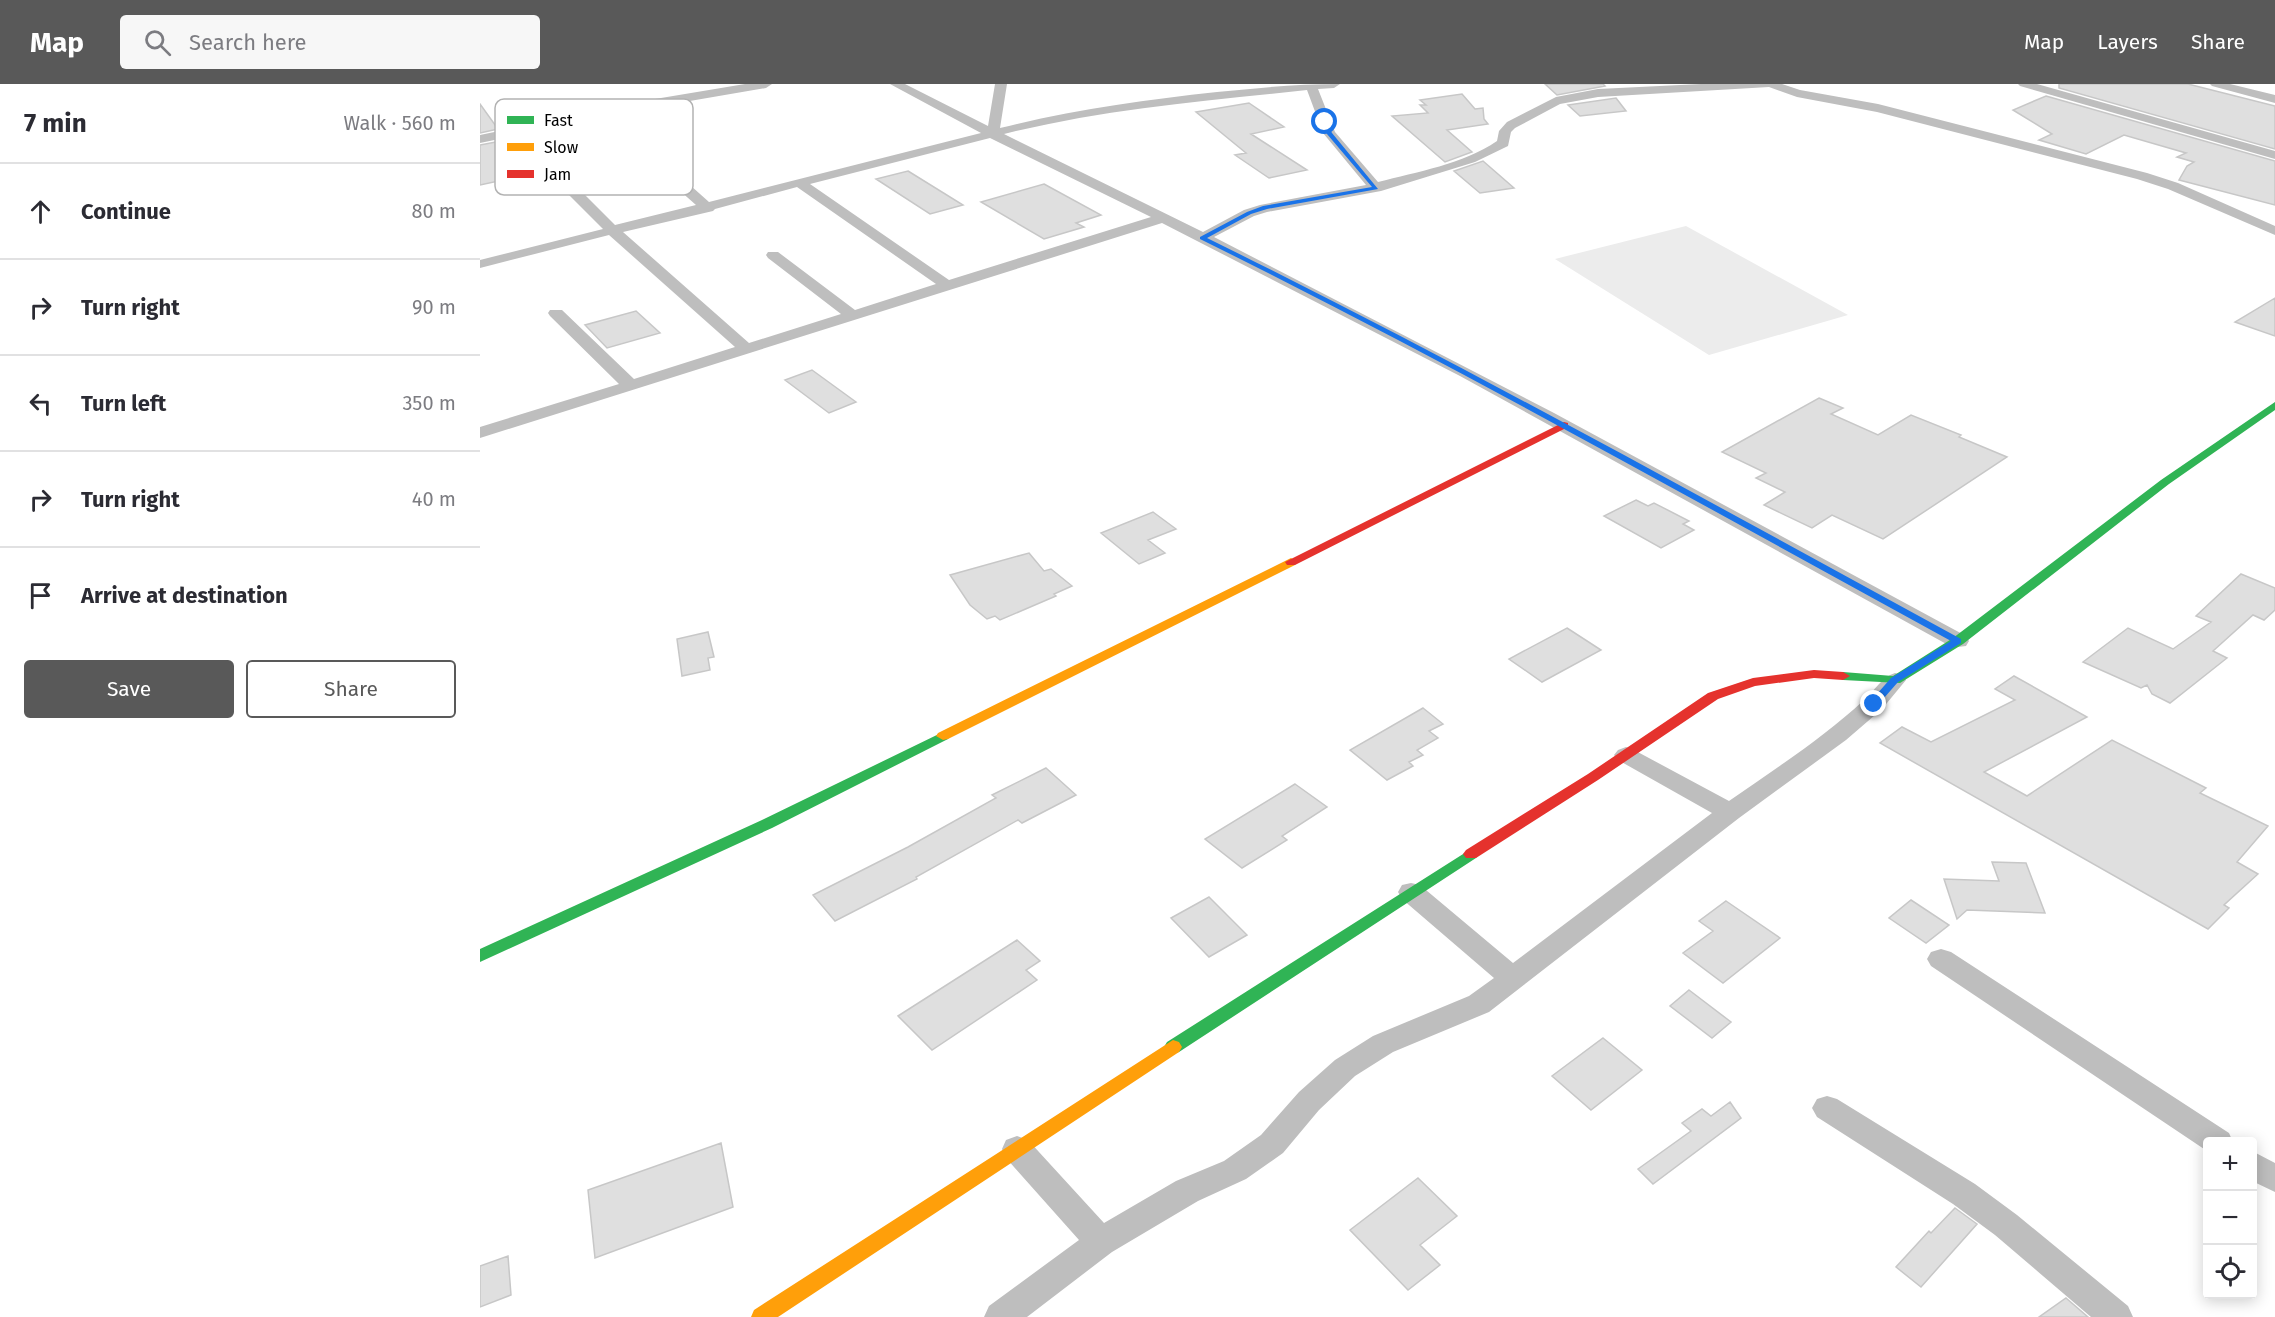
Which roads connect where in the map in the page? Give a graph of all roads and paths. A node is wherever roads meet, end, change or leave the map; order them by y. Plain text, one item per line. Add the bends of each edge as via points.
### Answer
1 (766, 84) edge
2 (896, 84) edge
3 (1001, 84) edge
4 (1334, 84) edge
5 (1769, 84) edge
6 (2024, 84) edge
7 (2216, 84) edge
8 (1285, 86) edge
9 (1311, 87) junction
10 (675, 99) edge
11 (2275, 99) edge
12 (993, 135) junction
13 (495, 136) edge
14 (480, 139) edge
15 (2275, 154) edge
16 (801, 184) junction
17 (1376, 188) junction
18 (577, 195) edge
19 (693, 195) edge
20 (708, 208) junction
21 (1162, 218) junction
22 (2275, 231) edge
23 (614, 232) junction
24 (1202, 238) junction
25 (773, 255) dead end
26 (480, 264) edge
27 (948, 286) junction
28 (556, 313) dead end
29 (853, 315) junction
30 (746, 350) junction
31 (631, 386) junction
32 (2275, 405) edge
33 (1564, 425) junction
34 (480, 433) edge
35 (1958, 641) junction
36 (1895, 680) junction
37 (1626, 755) junction
38 (1730, 812) junction
39 (1411, 892) junction
40 (480, 956) edge
41 (1941, 959) dead end
42 (1513, 978) junction
43 (1827, 1108) dead end
44 (2210, 1137) edge
45 (1017, 1149) junction
46 (2257, 1167) edge
47 (2275, 1179) edge
48 (1101, 1242) junction
49 (761, 1317) edge
50 (1001, 1317) edge
51 (2116, 1317) edge

1 - 10 street
2 - 12 street
3 - 12 street
4 - 9 street
5 - 17 street via 1571,97 1511,125 1503,143 1495,149
5 - 22 street via 2142,176
6 - 15 street
7 - 11 street
8 - 9 street
8 - 12 street via 1165,97 1054,118
9 - 17 street via 1329,133
12 - 16 street
12 - 21 street
13 - 14 street
16 - 20 street
16 - 27 street
17 - 24 street via 1265,208
18 - 23 street
19 - 20 street
20 - 23 street
21 - 24 street
21 - 27 street
23 - 26 street
23 - 30 street
24 - 33 street
25 - 29 street
27 - 29 street
28 - 31 street
29 - 30 street
30 - 31 street
31 - 34 street
32 - 35 street via 2164,482
33 - 35 street
33 - 40 street via 767,824
35 - 36 street
36 - 37 street via 1814,674 1753,682 1713,696
36 - 38 street via 1838,735
37 - 38 street
37 - 39 street
38 - 42 street
39 - 42 street
39 - 45 street
41 - 44 street
42 - 48 street via 1479,1004 1383,1044 1345,1068 1309,1101 1272,1144 1235,1170 1187,1191
43 - 51 street via 1964,1194
45 - 48 street
45 - 49 street
46 - 47 street
48 - 50 street

